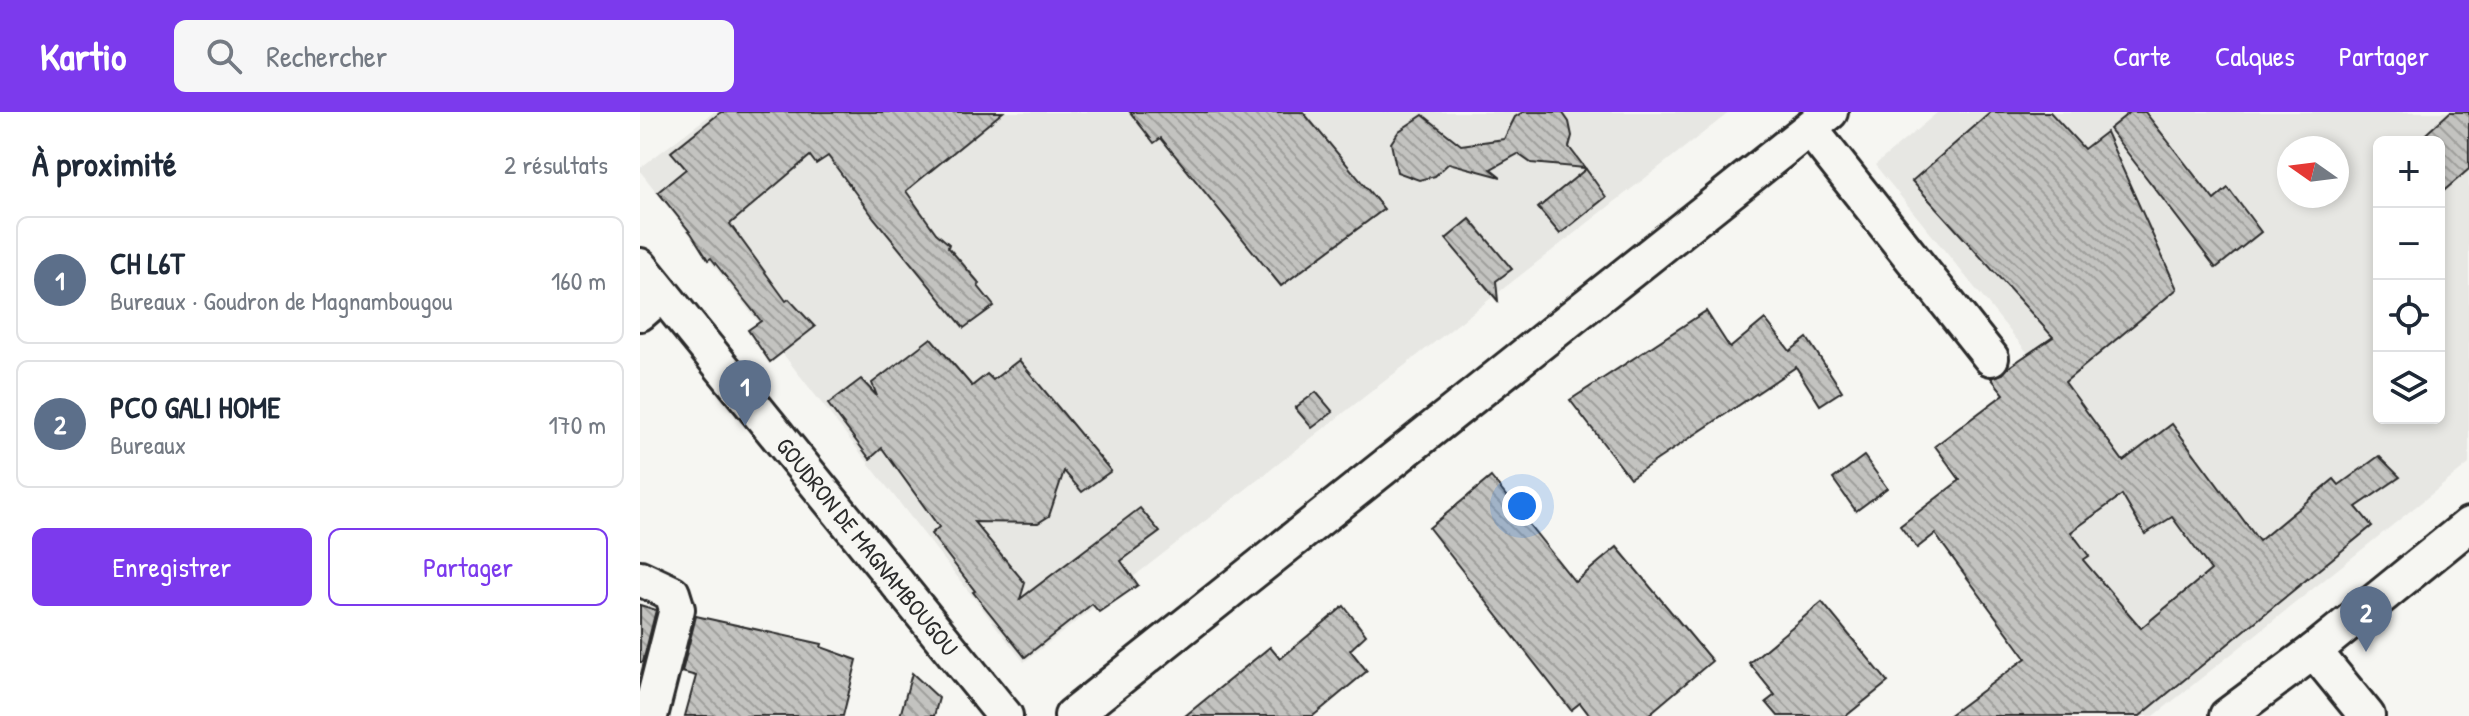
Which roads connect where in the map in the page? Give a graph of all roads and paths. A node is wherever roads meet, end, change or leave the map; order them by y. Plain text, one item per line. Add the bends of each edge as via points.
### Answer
1 (1820, 120) edge
2 (640, 266) edge
3 (651, 304) edge
4 (1991, 358) dead end
5 (2469, 525) edge
6 (640, 578) edge
7 (2314, 651) junction
8 (650, 716) edge
9 (1005, 716) edge
10 (1072, 716) edge
11 (2227, 716) edge
12 (2367, 716) edge

1 - 4 street
1 - 10 street
2 - 3 street, GOUDRON DE MAGNAMBOUGOU
3 - 9 street, GOUDRON DE MAGNAMBOUGOU
5 - 7 street
6 - 8 street via 672,593 677,609
7 - 11 street
7 - 12 street

